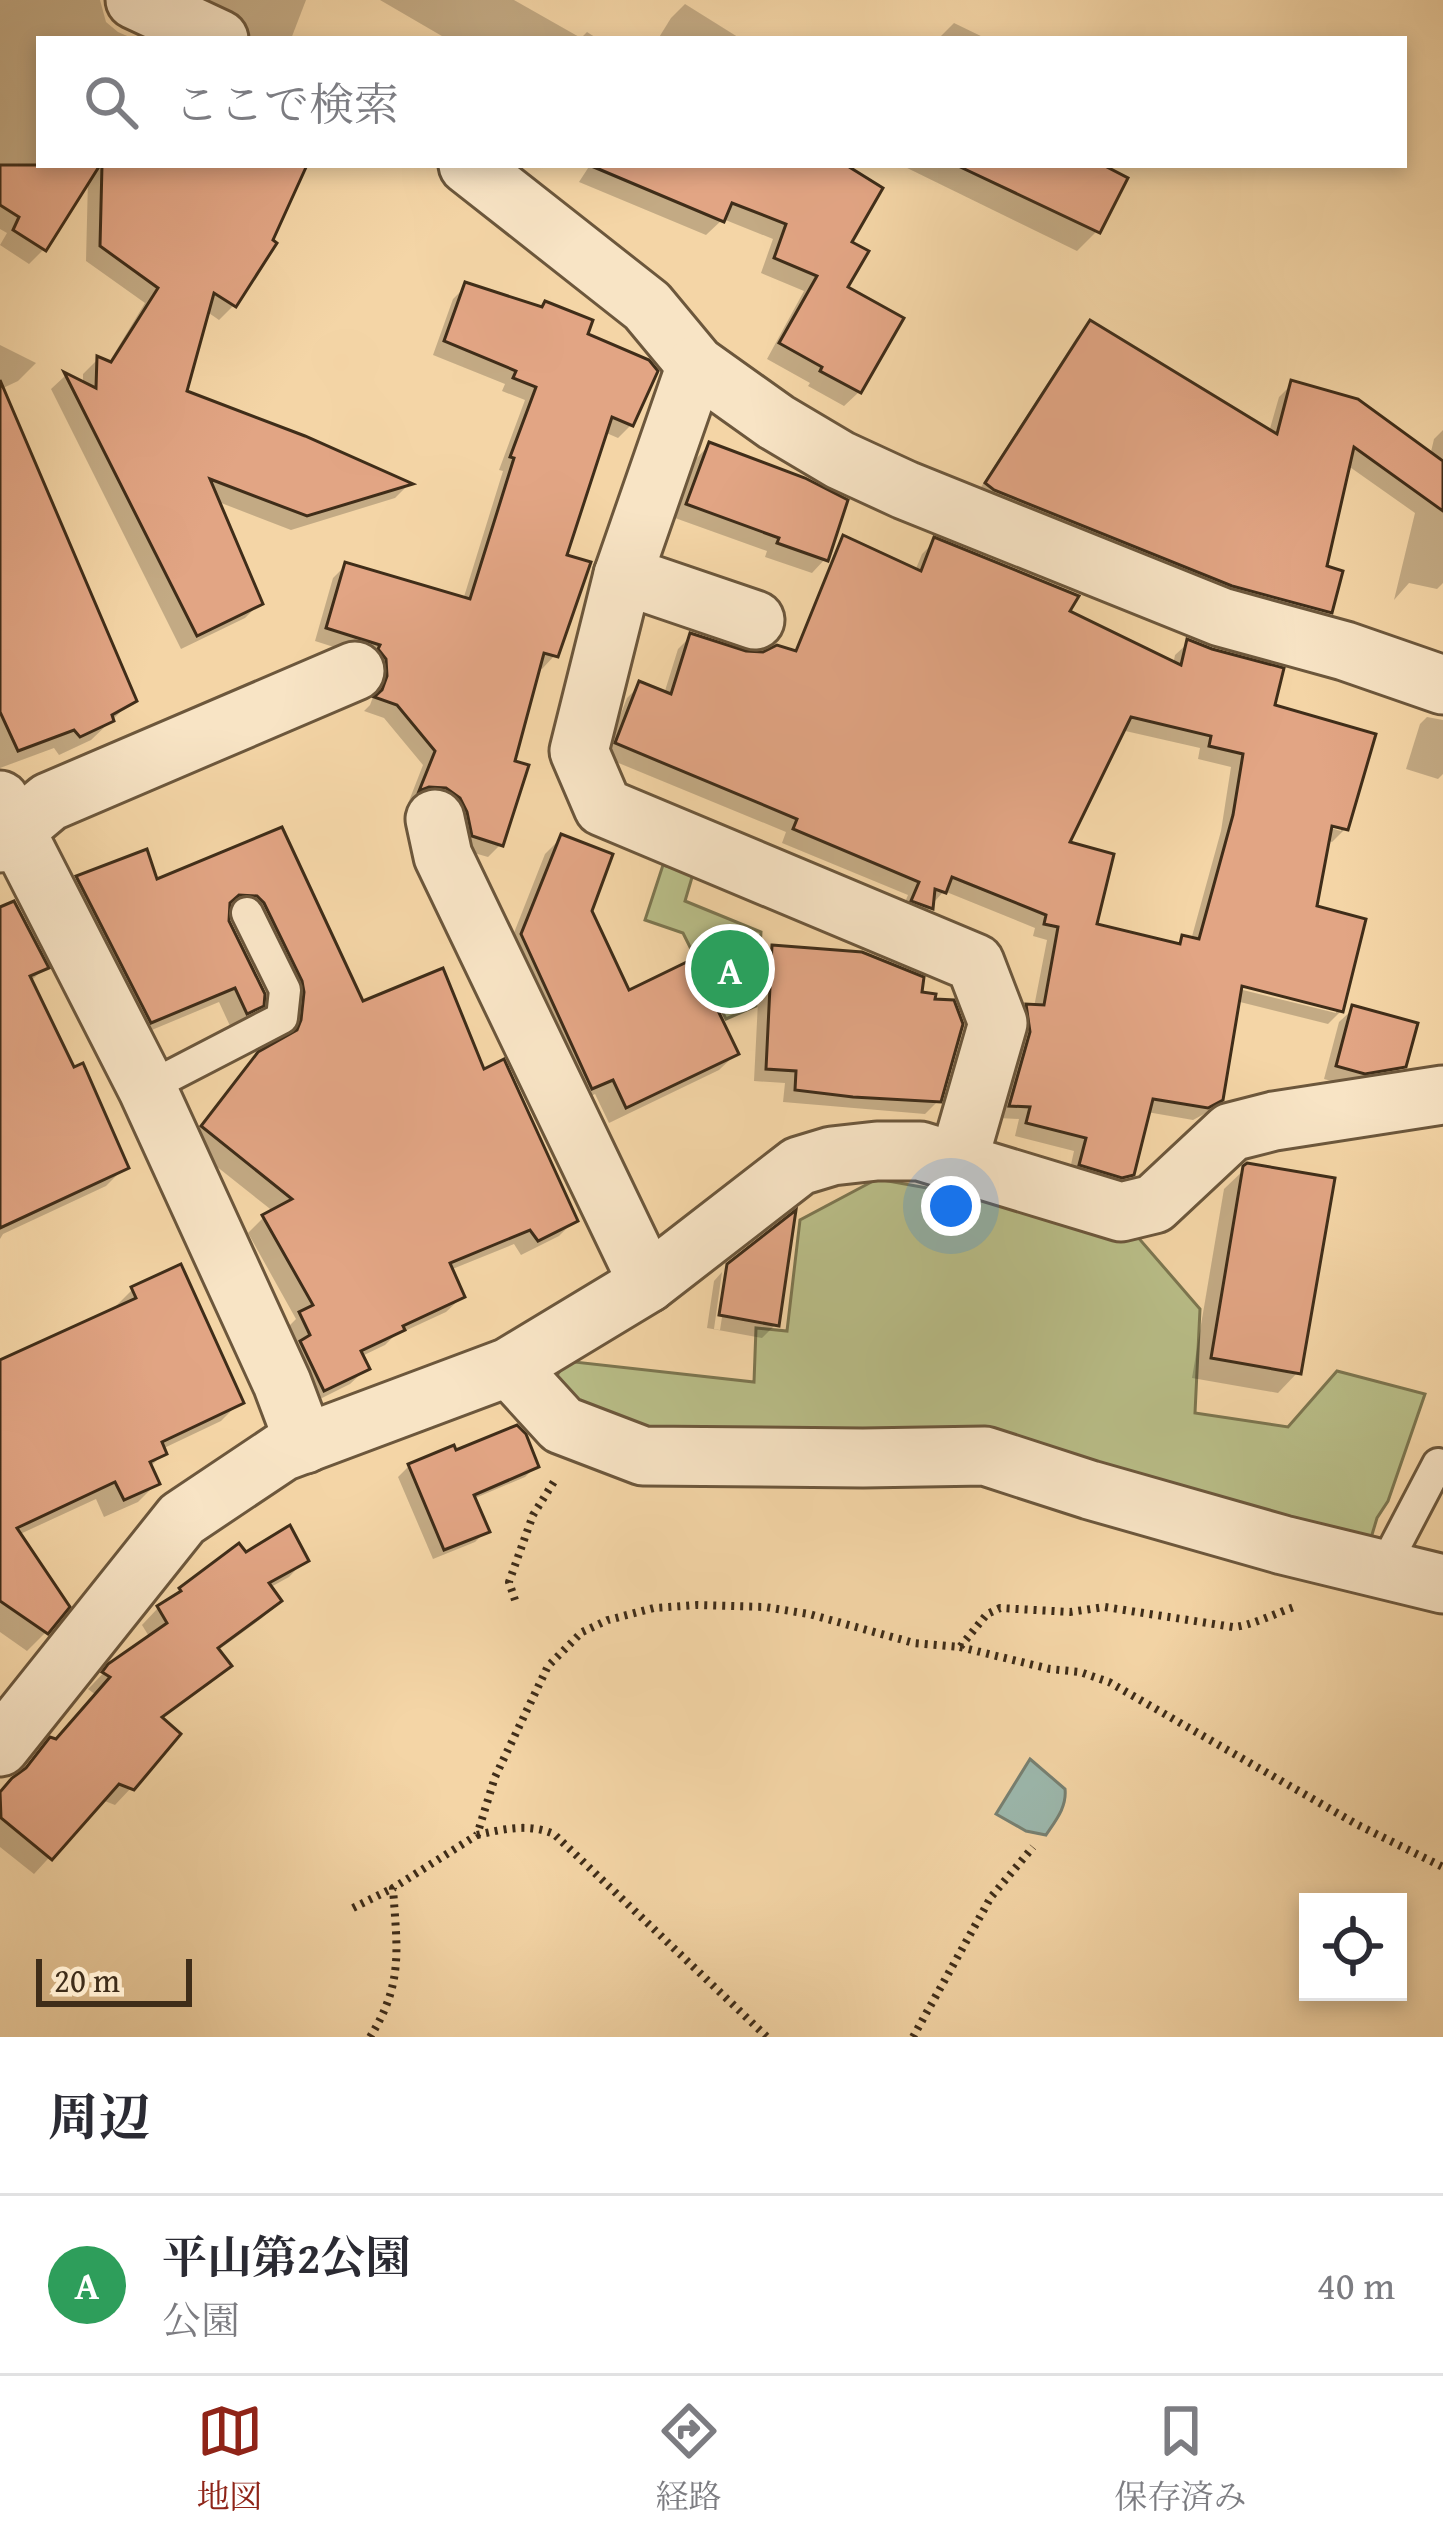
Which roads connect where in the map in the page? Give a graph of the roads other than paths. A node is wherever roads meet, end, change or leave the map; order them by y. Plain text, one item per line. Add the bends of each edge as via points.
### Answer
1 (135, 0) edge
2 (213, 36) edge
3 (472, 168) edge
4 (696, 365) junction
5 (623, 574) junction
6 (755, 620) dead end
7 (355, 671) dead end
8 (1443, 685) edge
9 (435, 819) dead end
10 (5, 824) edge
11 (248, 914) dead end
12 (147, 1088) junction
13 (1443, 1095) edge
14 (958, 1162) junction
15 (648, 1282) junction
16 (509, 1367) junction
17 (305, 1444) junction
18 (1438, 1464) dead end
19 (1383, 1569) junction
20 (1443, 1584) edge
21 (0, 1747) edge

1 - 2 street
3 - 4 street via 647,306
4 - 5 street
4 - 8 street via 776,422 905,490 1221,617
5 - 6 street
5 - 14 street via 579,751 603,807 975,963 998,1023
7 - 10 street
9 - 15 street via 443,856
10 - 12 street
11 - 12 lane via 285,991 282,1018
12 - 17 street
13 - 14 street via 1231,1132 1154,1204 1121,1212
14 - 15 street via 877,1151 799,1166
15 - 16 street
16 - 17 street
16 - 19 street via 562,1425 643,1456 985,1456
17 - 21 street via 182,1519
18 - 19 lane
19 - 20 street

